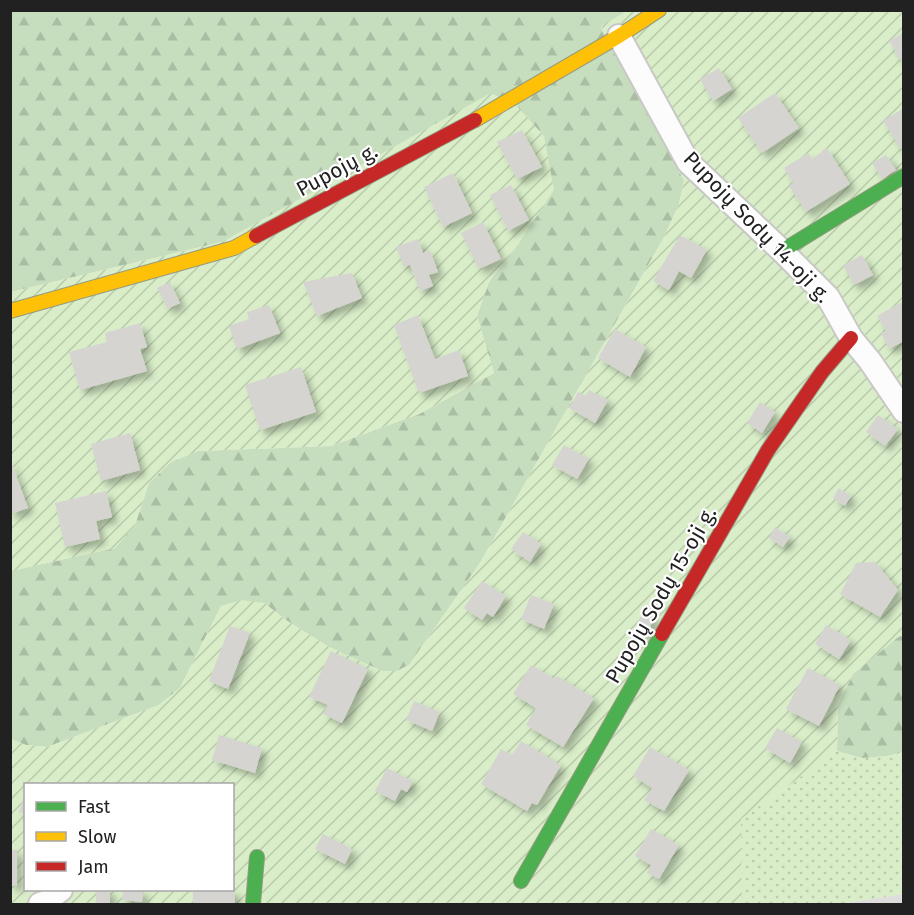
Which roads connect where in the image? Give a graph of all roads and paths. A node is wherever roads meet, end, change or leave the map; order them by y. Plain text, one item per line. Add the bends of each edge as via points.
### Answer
1 (659, 10) edge
2 (619, 36) junction
3 (903, 176) edge
4 (782, 251) junction
5 (10, 311) edge
6 (851, 338) junction
7 (903, 411) edge
8 (257, 857) dead end
9 (521, 881) dead end
10 (60, 891) edge
11 (40, 904) edge
12 (253, 904) edge

1 - 2 street, Pupojų g.
2 - 4 street, Pupojų Sodų 14-oji g. via 688,162
2 - 5 street, Pupojų g. via 453,134 234,248
3 - 4 street
4 - 6 street, Pupojų Sodų 14-oji g. via 828,297
6 - 7 street, Pupojų Sodų 14-oji g.
6 - 9 street, Pupojų Sodų 15-oji g. via 822,372 768,450
8 - 12 street
10 - 11 street

